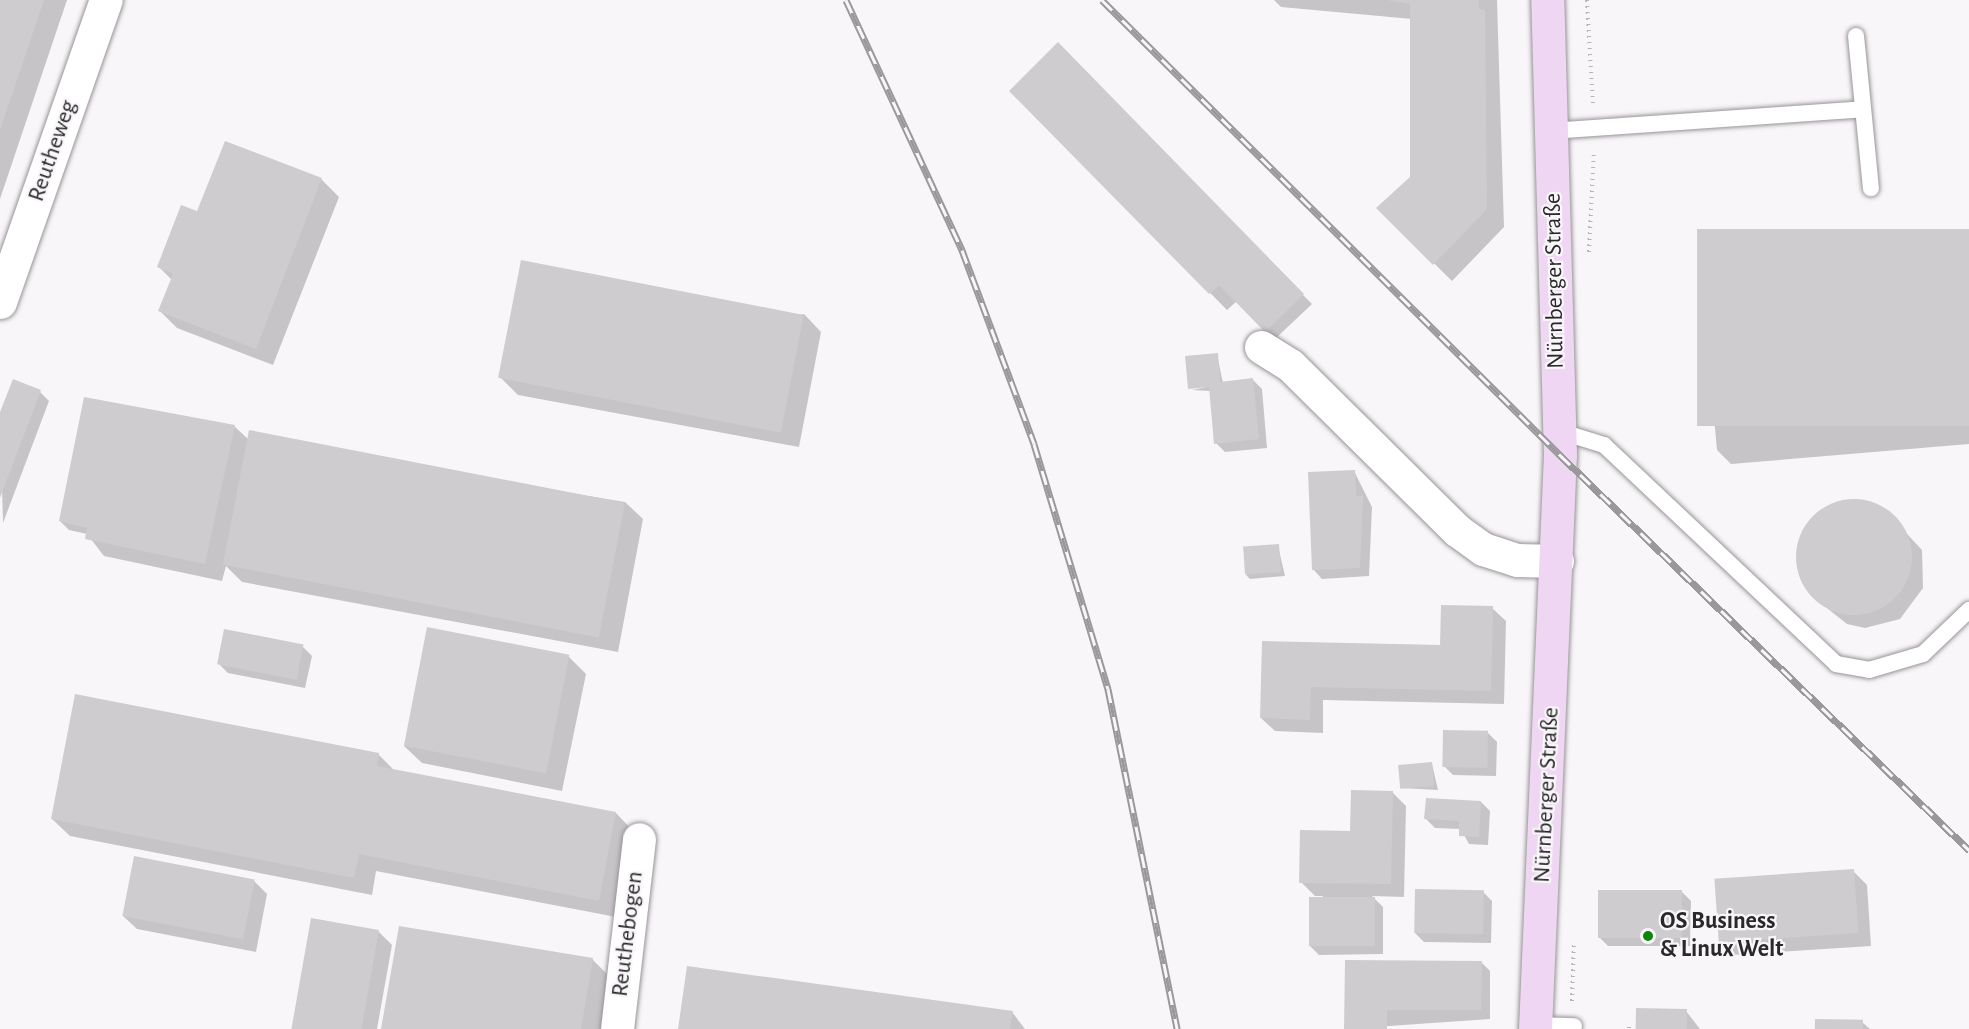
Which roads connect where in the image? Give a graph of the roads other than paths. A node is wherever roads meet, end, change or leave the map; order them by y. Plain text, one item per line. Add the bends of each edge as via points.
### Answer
1 (106, 0) edge
2 (1547, 0) edge
3 (1856, 36) dead end
4 (1862, 109) junction
5 (1551, 131) junction
6 (1871, 188) dead end
7 (0, 302) edge
8 (1261, 347) dead end
9 (1559, 430) junction
10 (1557, 561) junction
11 (1969, 610) edge
12 (639, 839) dead end
13 (1574, 1026) dead end
14 (1535, 1027) edge
15 (617, 1029) edge

1 - 7 street, Reutheweg
2 - 5 main road, Nürnberger Straße
3 - 4 lane
4 - 5 lane
4 - 6 lane
5 - 9 main road, Nürnberger Straße
8 - 10 street via 1290,365 1458,531 1483,549 1517,560
9 - 10 main road, Nürnberger Straße
9 - 11 lane via 1604,445 1836,664 1869,670 1923,654
10 - 14 main road, Nürnberger Straße
12 - 15 street, Reuthebogen
13 - 14 lane

